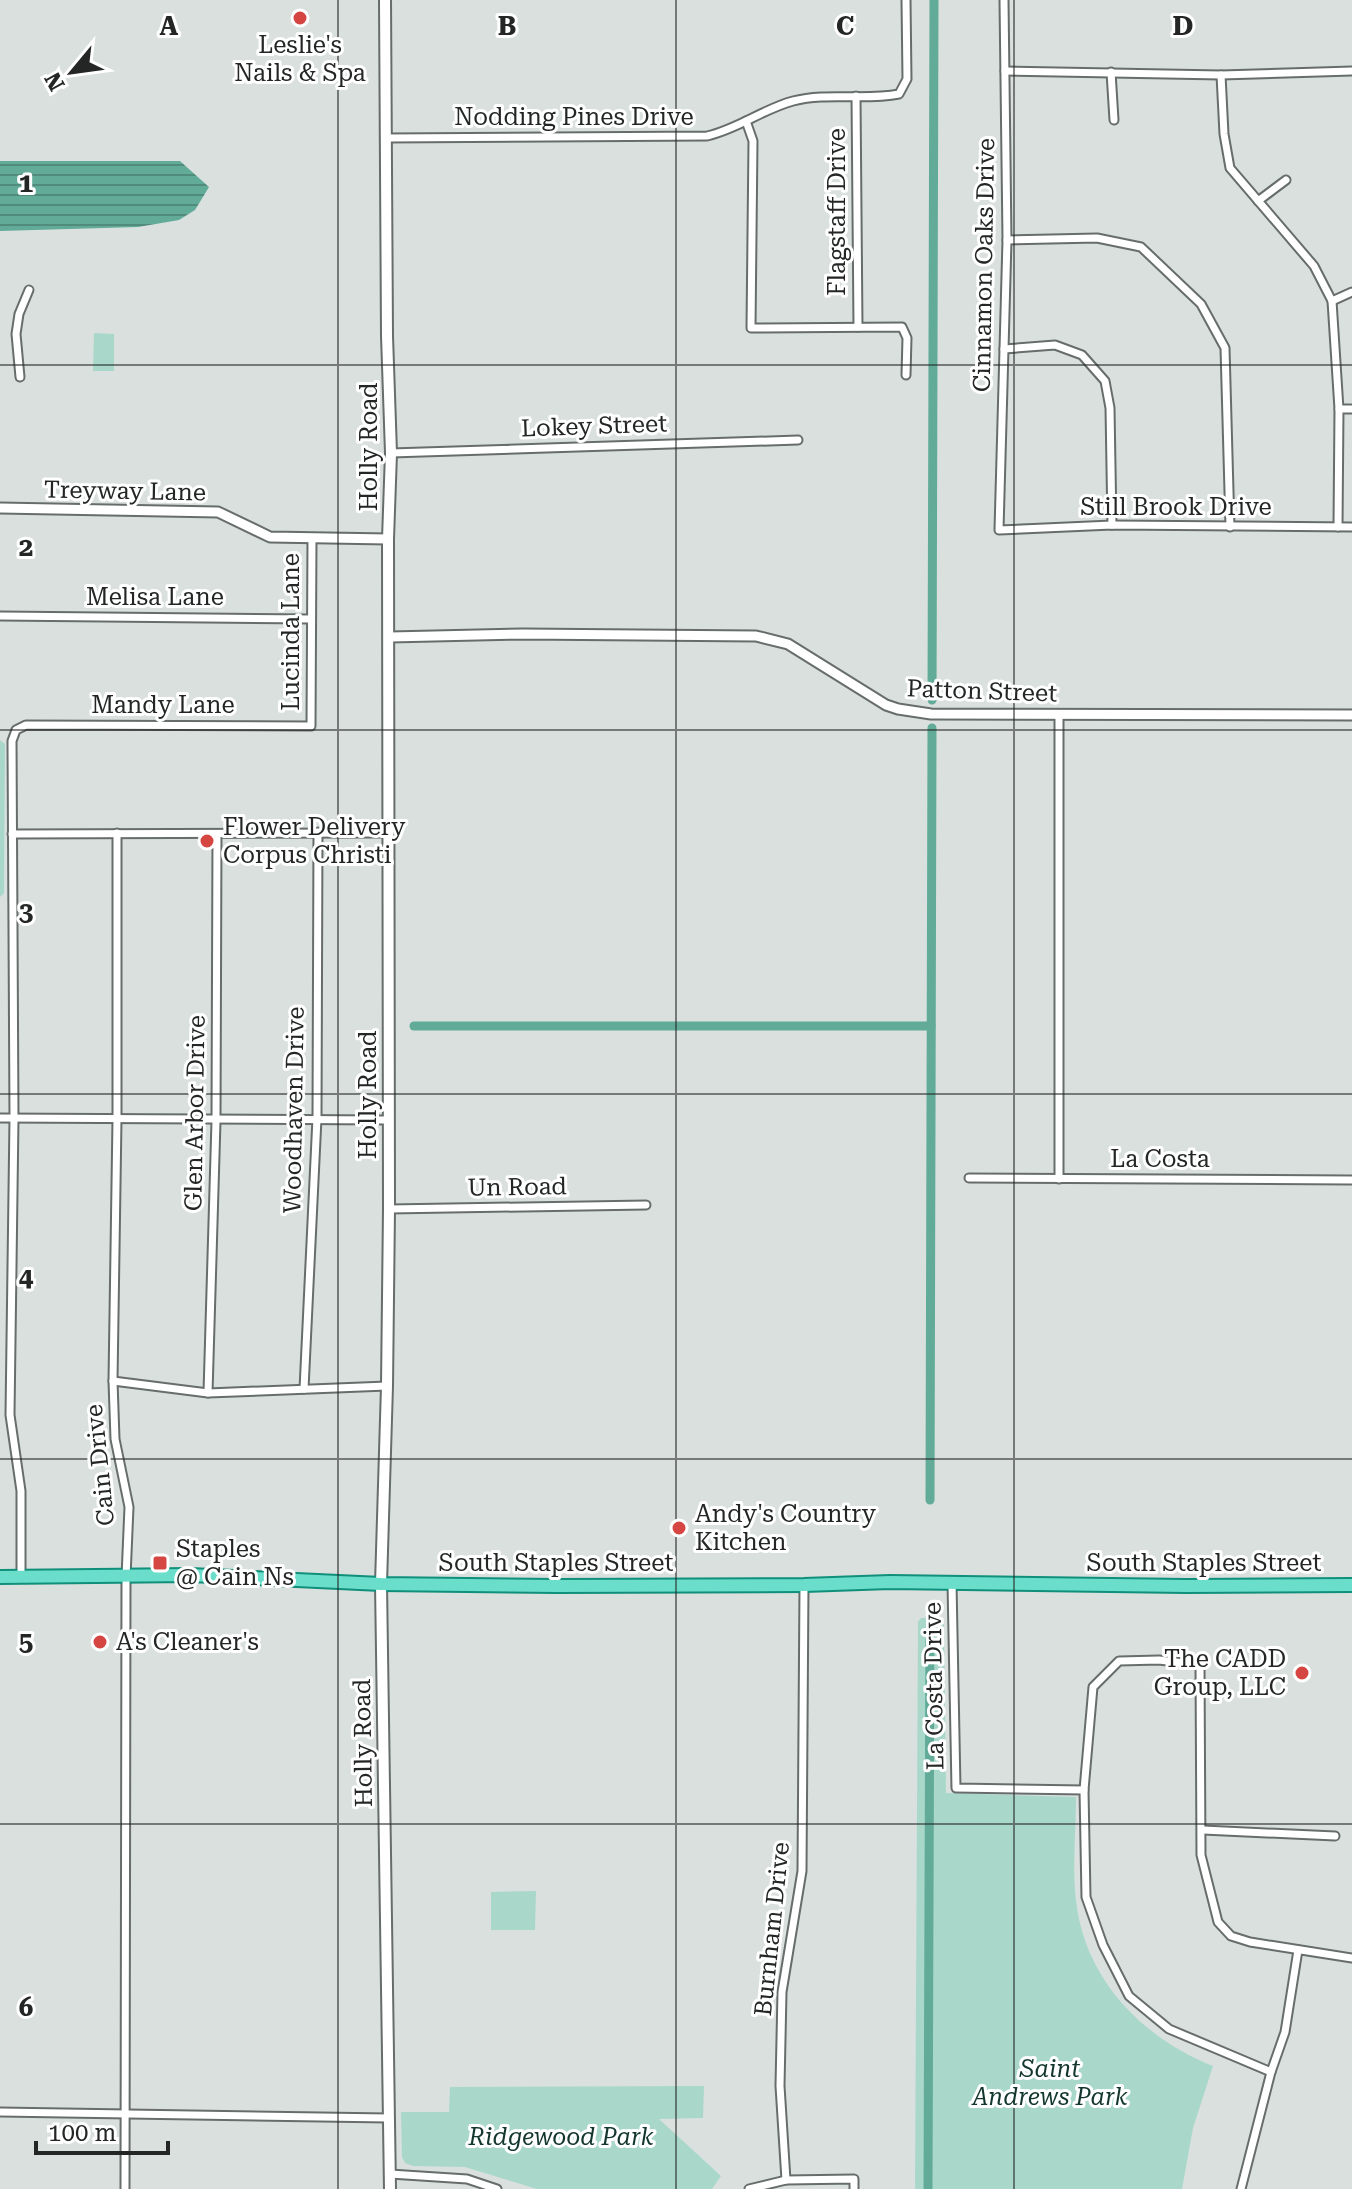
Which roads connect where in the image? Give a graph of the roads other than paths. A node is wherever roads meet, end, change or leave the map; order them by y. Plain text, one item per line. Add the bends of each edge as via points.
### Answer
1 (385, 0) edge
2 (906, 0) edge
3 (1004, 0) edge
4 (1005, 71) junction
5 (1352, 71) edge
6 (1111, 72) junction
7 (1221, 75) junction
8 (856, 96) junction
9 (1114, 120) dead end
10 (746, 121) junction
11 (387, 138) junction
12 (1286, 180) dead end
13 (1258, 201) junction
14 (1007, 240) junction
15 (29, 290) dead end
16 (1352, 292) edge
17 (1332, 301) junction
18 (858, 327) junction
19 (1004, 349) junction
20 (906, 375) dead end
21 (20, 377) dead end
22 (1339, 409) junction
23 (1352, 409) edge
24 (798, 440) dead end
25 (391, 453) junction
26 (0, 508) edge
27 (1112, 525) junction
28 (1230, 527) junction
29 (1338, 527) junction
30 (1352, 527) edge
31 (999, 530) joint
32 (312, 539) junction
33 (388, 539) junction
34 (0, 616) edge
35 (310, 619) junction
36 (390, 637) junction
37 (1059, 714) junction
38 (1352, 715) edge
39 (311, 726) joint
40 (318, 832) junction
41 (117, 833) junction
42 (389, 833) junction
43 (12, 834) junction
44 (217, 834) junction
45 (0, 905) edge
46 (12, 905) junction
47 (0, 1118) edge
48 (14, 1118) junction
49 (317, 1118) junction
50 (117, 1119) junction
51 (387, 1120) junction
52 (216, 1121) junction
53 (969, 1178) dead end
54 (1059, 1179) junction
55 (1352, 1180) edge
56 (646, 1205) dead end
57 (389, 1209) junction
58 (113, 1381) junction
59 (387, 1386) junction
60 (304, 1389) junction
61 (208, 1393) junction
62 (0, 1577) edge
63 (21, 1577) junction
64 (126, 1577) junction
65 (952, 1583) junction
66 (381, 1584) junction
67 (804, 1585) junction
68 (1352, 1585) edge
69 (1084, 1790) junction
70 (1203, 1830) junction
71 (1335, 1836) dead end
72 (1298, 1950) junction
73 (1352, 1958) edge
74 (1271, 2072) junction
75 (0, 2112) edge
76 (124, 2112) junction
77 (388, 2118) junction
78 (390, 2174) junction
79 (467, 2179) junction
80 (786, 2180) junction
81 (125, 2189) edge
82 (390, 2189) edge
83 (466, 2189) edge
84 (497, 2189) edge
85 (749, 2189) edge
86 (854, 2189) edge
87 (1241, 2189) edge

1 - 11 main road, Holly Road
2 - 8 street, Nodding Pines Drive via 907,79 899,94
3 - 4 street, Cinnamon Oaks Drive
4 - 6 street
4 - 14 street, Cinnamon Oaks Drive
5 - 7 street
6 - 7 street
6 - 9 street
7 - 13 street via 1230,168
8 - 10 street, Nodding Pines Drive via 813,97
8 - 18 street, Flagstaff Drive
10 - 11 street, Nodding Pines Drive via 707,136
10 - 18 street via 753,141 751,328
11 - 25 main road, Holly Road
12 - 13 street
13 - 17 street via 1314,266
14 - 19 street, Cinnamon Oaks Drive
14 - 28 street via 1097,238 1141,247 1201,304 1225,348
15 - 21 street via 16,334
16 - 17 street
17 - 22 street
18 - 20 street via 902,327 907,338
19 - 27 street via 1055,345 1082,355 1105,381
19 - 31 street, Cinnamon Oaks Drive
22 - 23 street
22 - 29 street
24 - 25 street, Lokey Street
25 - 33 main road, Holly Road
26 - 32 street, Treyway Lane via 218,512 270,537
27 - 28 street, Still Brook Drive
27 - 31 street, Still Brook Drive
28 - 29 street, Still Brook Drive
29 - 30 street, Still Brook Drive
32 - 33 street, Treyway Lane
32 - 35 street, Lucinda Lane
33 - 36 main road, Holly Road
34 - 35 street, Melisa Lane
35 - 39 street, Lucinda Lane
36 - 37 street, Patton Street via 756,636 788,644 871,698 898,709
36 - 42 main road, Holly Road
37 - 38 street, Patton Street
37 - 54 street
39 - 43 street, Mandy Lane via 26,725 16,730 12,741
40 - 42 street
40 - 44 street
40 - 49 street, Woodhaven Drive
41 - 43 street
41 - 44 street
41 - 50 street, Cain Drive
42 - 51 main road, Holly Road
43 - 46 street
44 - 52 street, Glen Arbor Drive
45 - 46 street
46 - 48 street
47 - 48 street
48 - 50 street
48 - 63 street via 10,1415 21,1491
49 - 51 street
49 - 52 street
49 - 60 street, Woodhaven Drive
50 - 52 street
50 - 58 street, Cain Drive
51 - 57 main road, Holly Road
52 - 61 street, Glen Arbor Drive
53 - 54 street, La Costa
54 - 55 street, La Costa
56 - 57 street, Un Road
57 - 59 main road, Holly Road
58 - 61 street
58 - 64 street, Cain Drive via 115,1439 129,1507
59 - 60 street
59 - 66 main road, Holly Road
60 - 61 street
62 - 63 main road, South Staples Street
63 - 64 main road, South Staples Street
64 - 66 main road, South Staples Street
64 - 76 street, Cain Drive
65 - 67 main road, South Staples Street
65 - 68 main road, South Staples Street
65 - 69 street, La Costa Drive via 956,1788
66 - 67 main road, South Staples Street
66 - 77 main road, Holly Road
67 - 80 street, Burnham Drive via 802,1871 782,1992
69 - 70 street via 1093,1687 1106,1672 1119,1661 1141,1659 1200,1665
69 - 74 street via 1086,1897 1129,1996 1169,2029
70 - 71 street
70 - 72 street via 1201,1855 1218,1922 1231,1936
72 - 73 street
72 - 74 street via 1285,2032
74 - 87 street
75 - 76 street
76 - 77 street
76 - 81 street, Cain Drive
77 - 78 main road, Holly Road
78 - 79 street
78 - 82 main road, Holly Road
79 - 83 street
79 - 84 street
80 - 85 street
80 - 86 street via 854,2179

